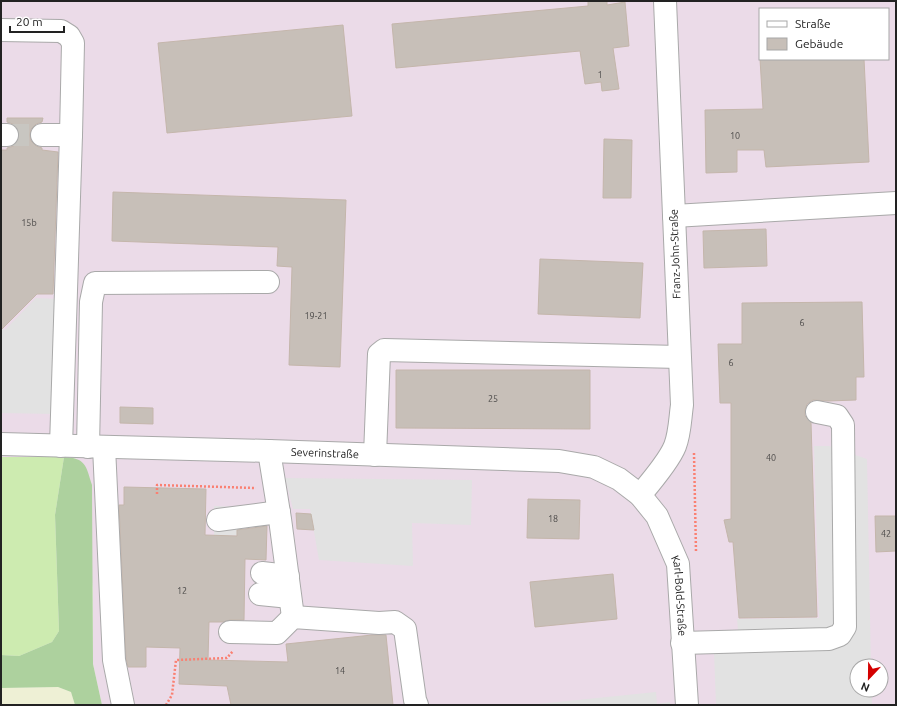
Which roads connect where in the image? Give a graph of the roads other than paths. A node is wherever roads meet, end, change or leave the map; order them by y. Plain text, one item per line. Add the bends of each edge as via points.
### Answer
1 (665, 1) edge
2 (1, 30) edge
3 (42, 135) tunnel mouth
4 (71, 135) junction
5 (896, 203) edge
6 (674, 216) junction
7 (268, 282) dead end
8 (680, 357) junction
9 (817, 412) dead end
10 (1, 444) edge
11 (61, 446) junction
12 (96, 447) junction
13 (269, 451) junction
14 (375, 455) junction
15 (640, 495) junction
16 (278, 512) junction
17 (218, 520) dead end
18 (261, 583) dead end
19 (290, 594) junction
20 (241, 632) road end
21 (682, 643) junction
22 (123, 705) edge
23 (417, 705) edge
24 (686, 705) edge

1 - 6 street, Franz-John-Straße
2 - 4 street via 61,31 74,43
3 - 4 street
4 - 11 street
5 - 6 street
6 - 8 street, Franz-John-Straße
7 - 12 street via 95,283 91,302
8 - 14 street via 384,350 380,354
8 - 15 street, Franz-John-Straße via 680,427 674,446
9 - 21 street via 837,416 843,425 845,627 840,635 829,639
10 - 11 street, Severinstraße
11 - 12 street, Severinstraße
12 - 13 street, Severinstraße
12 - 22 street via 114,660
13 - 14 street, Severinstraße
13 - 16 street
14 - 15 street, Severinstraße via 559,461 594,467 619,479
15 - 21 street, Karl-Bold-Straße via 657,516 678,564
16 - 17 street
16 - 19 street
18 - 19 street
19 - 20 street via 277,633
19 - 23 street via 379,623 395,622 406,628
21 - 24 street, Karl-Bold-Straße

